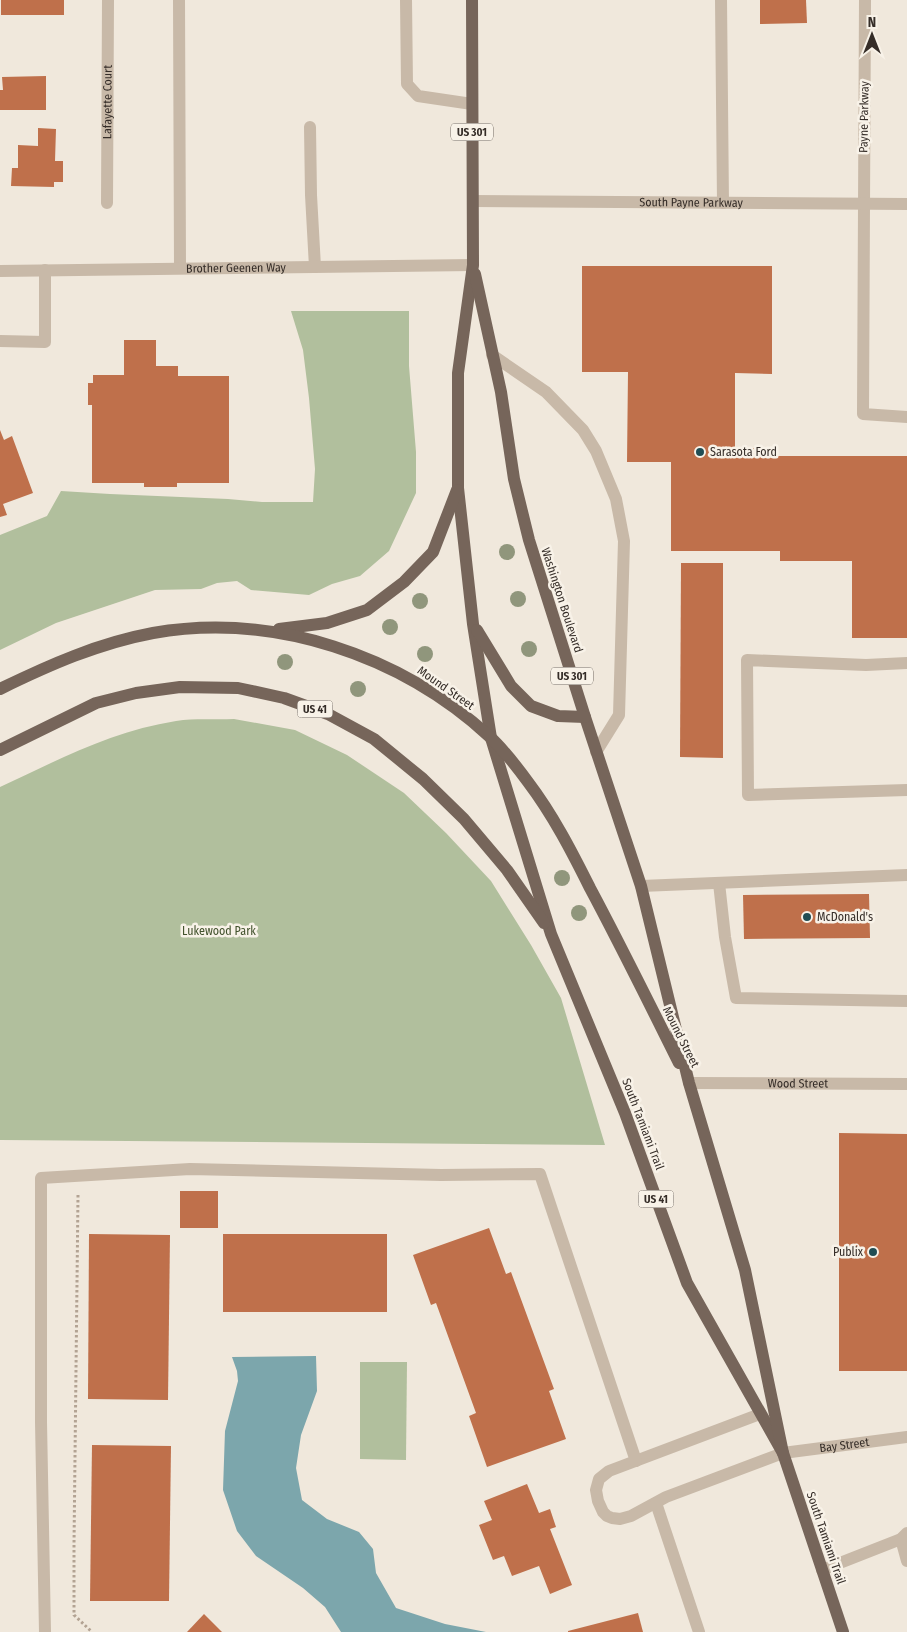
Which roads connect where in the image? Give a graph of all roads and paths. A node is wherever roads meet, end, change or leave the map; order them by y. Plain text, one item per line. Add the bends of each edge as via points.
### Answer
1 (108, 0) edge
2 (179, 0) edge
3 (406, 0) edge
4 (472, 0) edge
5 (721, 0) edge
6 (865, 0) edge
7 (472, 104) junction
8 (310, 127) dead end
9 (473, 202) junction
10 (107, 203) dead end
11 (723, 203) junction
12 (863, 204) junction
13 (907, 204) edge
14 (473, 264) junction
15 (315, 267) junction
16 (180, 268) junction
17 (45, 270) junction
18 (0, 271) edge
19 (0, 341) edge
20 (492, 355) junction
21 (907, 417) edge
22 (458, 488) junction
23 (473, 624) junction
24 (269, 630) junction
25 (907, 663) edge
26 (0, 690) edge
27 (585, 717) junction
28 (491, 738) junction
29 (0, 750) edge
30 (596, 752) junction
31 (907, 790) edge
32 (907, 875) edge
33 (719, 882) junction
34 (641, 886) junction
35 (551, 934) junction
36 (907, 1001) edge
37 (689, 1083) junction
38 (907, 1084) edge
39 (79, 1176) junction
40 (760, 1414) junction
41 (907, 1437) edge
42 (783, 1453) junction
43 (636, 1461) junction
44 (656, 1503) junction
45 (904, 1536) edge
46 (907, 1561) edge
47 (822, 1570) junction
48 (45, 1632) edge
49 (92, 1632) edge
50 (699, 1632) edge
51 (843, 1632) edge

1 - 10 street, Lafayette Court
2 - 16 street
3 - 7 street via 407,84 418,96
4 - 7 main road, Washington Boulevard / US 301
5 - 11 street
6 - 12 street, Payne Parkway
7 - 9 main road, Washington Boulevard / US 301
8 - 15 street
9 - 11 street, South Payne Parkway
9 - 14 main road, Washington Boulevard / US 301
11 - 12 street, South Payne Parkway
12 - 13 street, South Payne Parkway
12 - 21 street, Payne Parkway via 863,414
14 - 15 street, Brother Geenen Way
14 - 20 main road, Washington Boulevard / US 301
14 - 22 main road, Washington Boulevard / US 301 via 458,373
15 - 16 street, Brother Geenen Way
16 - 17 street, Brother Geenen Way
17 - 18 street, Brother Geenen Way
17 - 19 street via 44,342
20 - 27 main road, Washington Boulevard / US 301 via 514,479 529,540
20 - 30 street via 546,392 583,430 596,451 616,500 624,541 619,715
22 - 23 main road, Washington Boulevard / US 301
22 - 24 main road via 433,552 404,582 367,610 328,623
23 - 27 main road via 511,686 531,706 558,716
23 - 28 main road, Washington Boulevard / US 301
24 - 26 main road, Mound Street / US 41 via 208,628 154,633 94,648
24 - 28 main road, Mound Street / US 41 via 326,644 375,661 446,701
25 - 31 street via 866,665 747,660 748,795
27 - 30 main road, Washington Boulevard / US 301
28 - 35 main road, Washington Boulevard / US 301
28 - 37 main road, Mound Street / US 41 via 529,782 563,835
29 - 35 main road, US 41 via 96,703 136,693 180,687 238,688 284,698 328,714 374,738 423,779 464,818 507,870
30 - 34 main road, Washington Boulevard / US 301
32 - 33 street
33 - 34 street
33 - 36 street via 736,998
34 - 37 main road, Washington Boulevard / US 301
35 - 40 main road, South Tamiami Trail / US 41 via 626,1113 687,1283
37 - 38 street, Wood Street
37 - 42 main road, South Tamiami Trail / US 41 via 746,1270
39 - 43 street via 190,1169 540,1174
39 - 48 street via 41,1178
39 - 49 path via 74,1615
40 - 42 main road, South Tamiami Trail / US 41
40 - 43 street
41 - 42 street, Bay Street
42 - 44 street, Bay Street
42 - 47 main road, South Tamiami Trail / US 41
43 - 44 street, Bay Street via 609,1471 598,1479 596,1490 600,1507 607,1516 620,1519
44 - 50 street
45 - 46 street
45 - 47 street
47 - 51 main road, South Tamiami Trail / US 41

